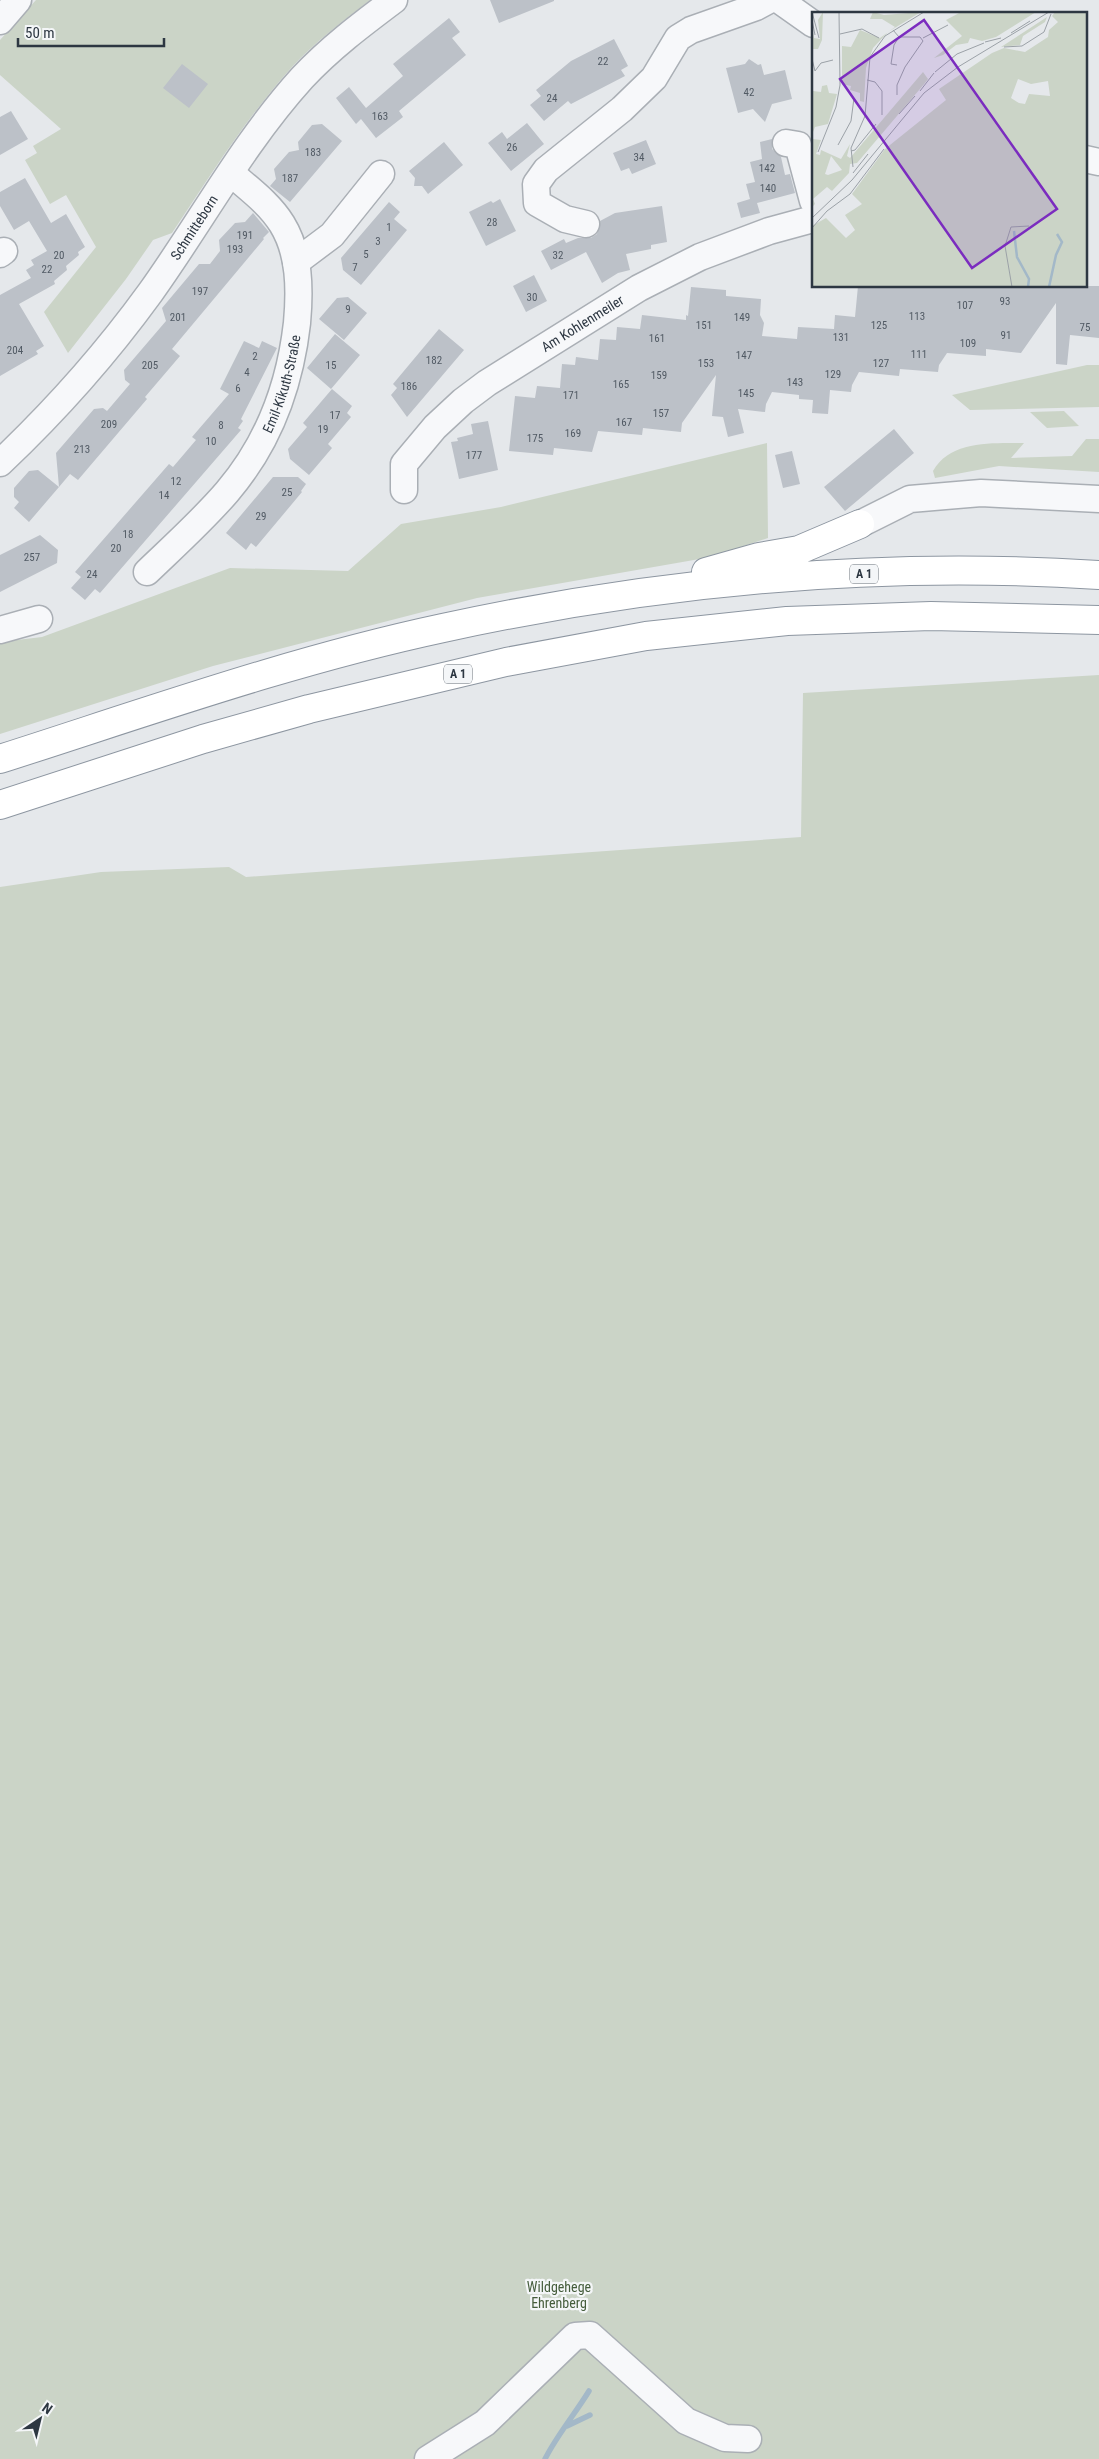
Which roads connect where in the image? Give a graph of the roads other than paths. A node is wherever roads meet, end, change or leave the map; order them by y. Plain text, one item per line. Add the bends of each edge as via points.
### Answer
1 (18, 0) edge
2 (394, 0) edge
3 (768, 0) edge
4 (779, 0) edge
5 (0, 21) edge
6 (812, 23) edge
7 (786, 143) dead end
8 (1086, 160) edge
9 (1099, 162) edge
10 (231, 173) junction
11 (381, 174) dead end
12 (812, 197) edge
13 (812, 219) edge
14 (586, 224) dead end
15 (296, 262) junction
16 (0, 463) edge
17 (404, 490) dead end
18 (1099, 499) edge
19 (860, 524) joint
20 (148, 572) dead end
21 (1099, 575) edge
22 (630, 594) junction
23 (39, 619) dead end
24 (1099, 620) edge
25 (0, 630) edge
26 (0, 759) edge
27 (0, 805) edge
28 (748, 2439) dead end
29 (428, 2459) edge

1 - 5 street
2 - 10 street, Schmitteborn via 350,34 302,78 263,126
3 - 14 street via 678,38 654,78 622,109 546,170 536,184 538,203 565,219
4 - 6 street
7 - 12 street via 798,145
8 - 9 street
10 - 15 street, Emil-Kikuth-Straße via 267,205 281,223
10 - 16 street, Schmitteborn via 149,294 88,373
11 - 15 street via 332,235
13 - 17 street, Am Kohlenmeiler via 700,256 639,288 487,383 435,427 404,464
15 - 20 street, Emil-Kikuth-Straße via 299,305 293,357 278,408 258,450 227,491
18 - 19 street via 981,493 910,499
19 - 22 highway via 798,550 759,557
21 - 22 highway, A 1 via 922,570 730,582
22 - 26 highway, A 1 via 443,628 300,665
23 - 25 street
24 - 27 highway, A 1 via 931,616 787,621 646,636 506,662 310,709 203,739
28 - 29 street via 726,2438 686,2420 590,2335 575,2336 485,2423

